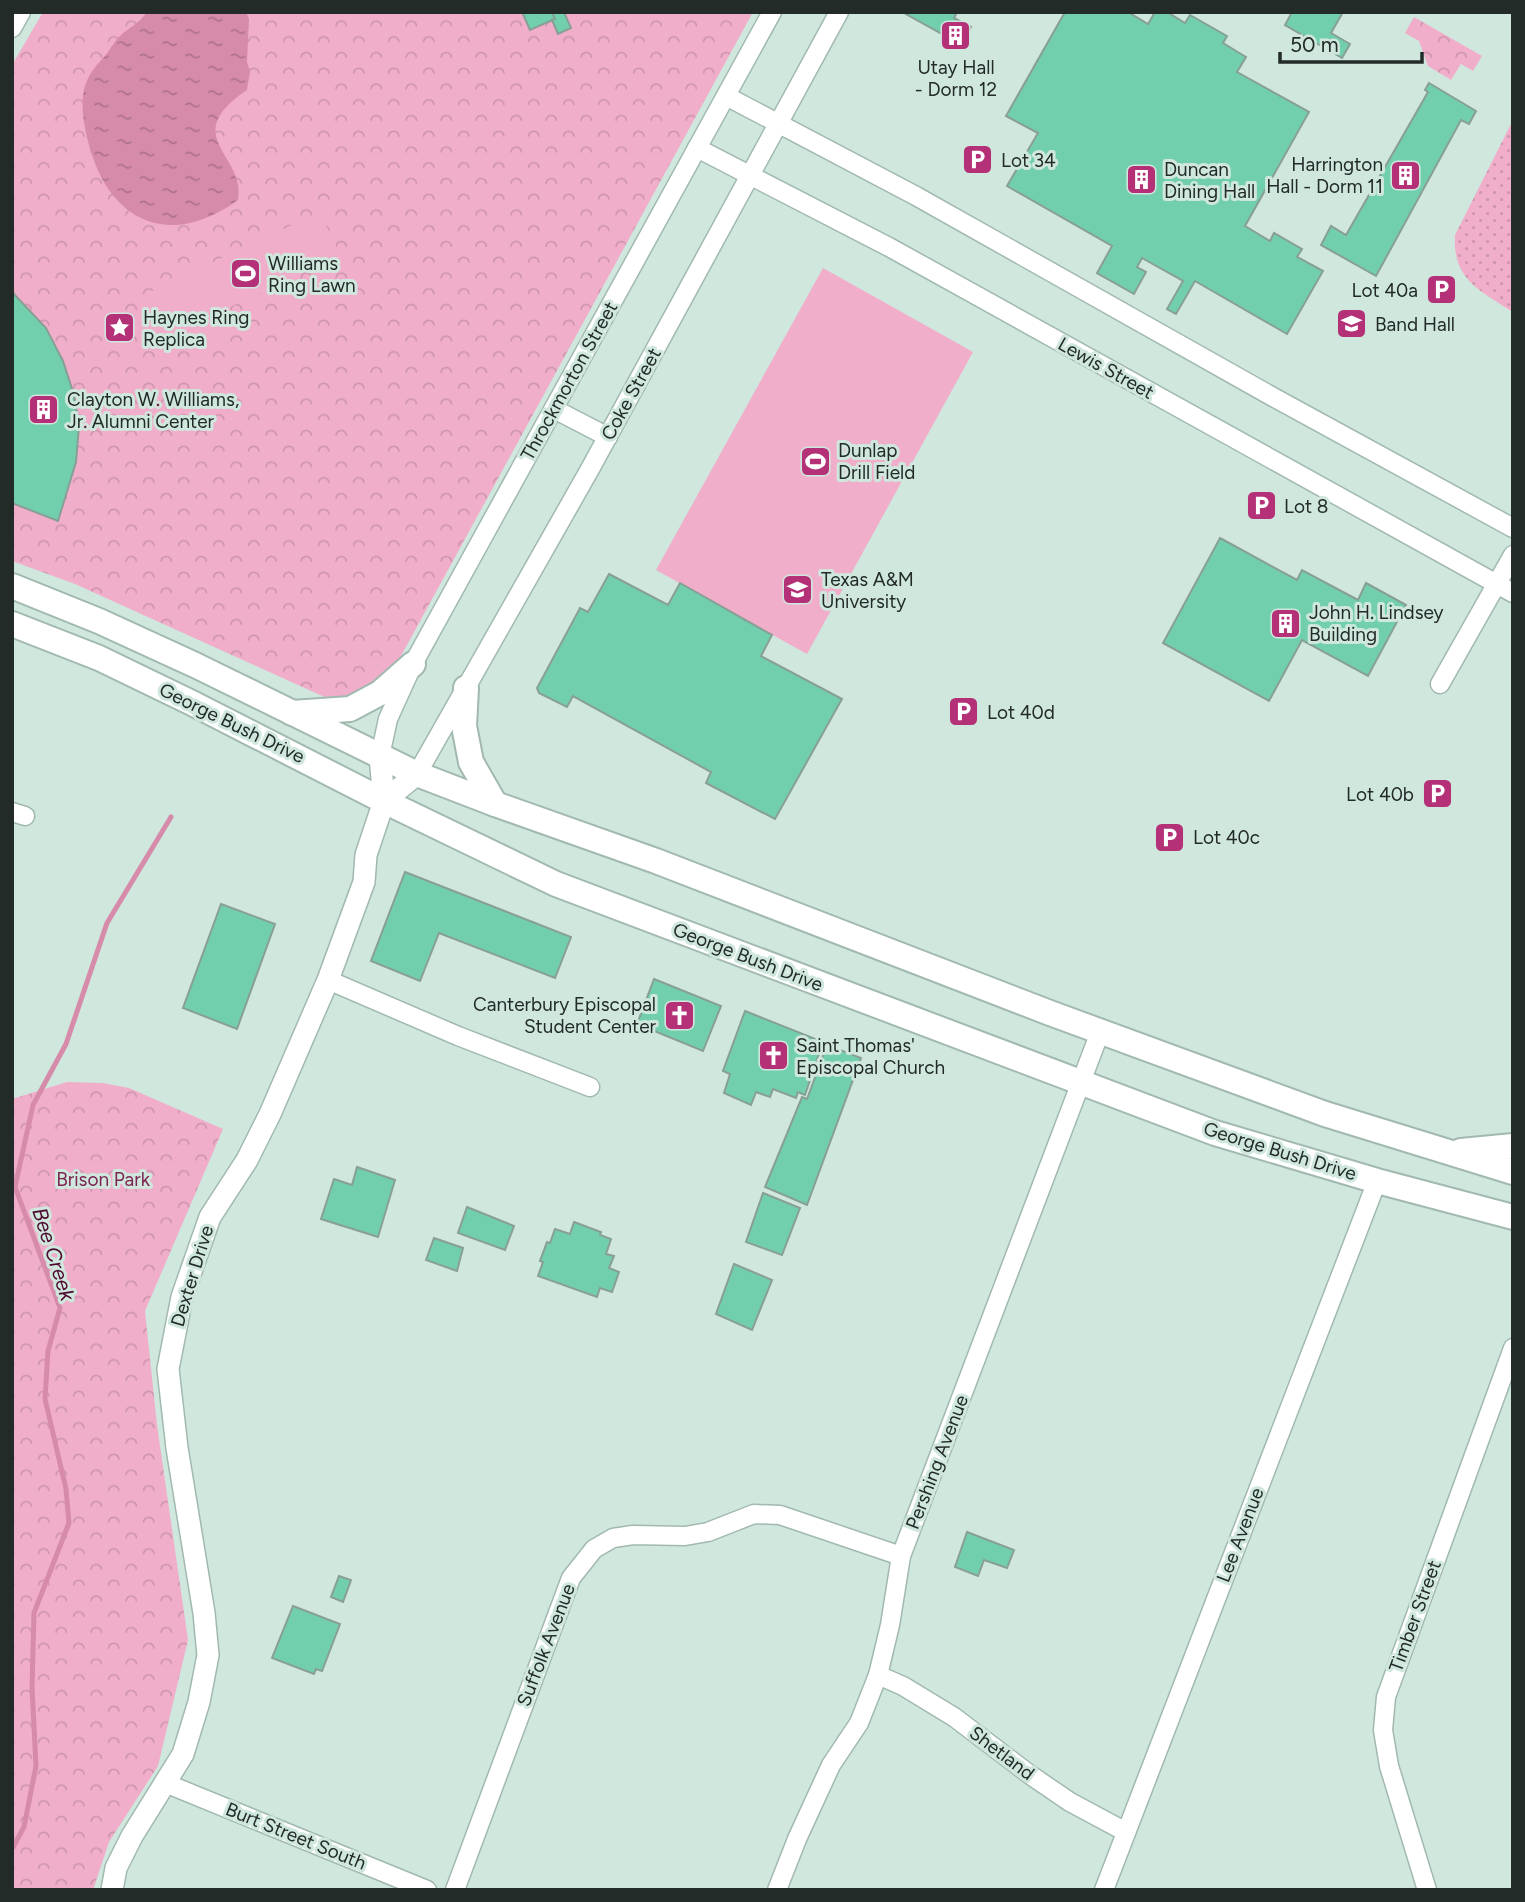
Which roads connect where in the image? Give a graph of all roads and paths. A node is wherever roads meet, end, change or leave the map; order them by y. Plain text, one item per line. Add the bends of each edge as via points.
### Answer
1 (21, 12) edge
2 (772, 12) edge
3 (839, 12) edge
4 (12, 28) edge
5 (726, 96) junction
6 (777, 124) junction
7 (697, 148) junction
8 (750, 177) junction
9 (554, 409) junction
10 (608, 437) junction
11 (1513, 528) edge
12 (1513, 555) edge
13 (1496, 584) junction
14 (12, 586) edge
15 (1513, 593) edge
16 (12, 624) edge
17 (413, 664) junction
18 (1440, 684) dead end
19 (466, 688) junction
20 (290, 713) junction
21 (380, 756) junction
22 (418, 774) junction
23 (384, 801) junction
24 (495, 804) junction
25 (328, 980) junction
26 (1100, 1031) junction
27 (1079, 1083) junction
28 (590, 1087) dead end
29 (1513, 1146) edge
30 (1452, 1152) junction
31 (1513, 1172) edge
32 (1377, 1181) junction
33 (1513, 1217) edge
34 (1513, 1348) edge
35 (901, 1556) junction
36 (878, 1675) junction
37 (165, 1783) junction
38 (1126, 1832) junction
39 (111, 1890) edge
40 (427, 1890) edge
41 (455, 1890) edge
42 (777, 1890) edge
43 (1104, 1890) edge
44 (1427, 1890) edge

1 - 4 street
2 - 5 street, Throckmorton Street
3 - 6 street, Coke Street
5 - 6 street
5 - 7 street, Throckmorton Street
6 - 8 street, Coke Street
6 - 11 street via 916,196
7 - 8 street, Lewis Street
7 - 9 street, Throckmorton Street
8 - 10 street, Coke Street
8 - 13 street, Lewis Street via 889,247
9 - 10 street
9 - 17 street, Throckmorton Street
10 - 19 street, Coke Street
12 - 13 street
13 - 15 street, Lewis Street
13 - 18 street
14 - 20 main road, George Bush Drive via 99,621
16 - 23 main road, George Bush Drive via 157,686
17 - 20 main road via 380,693 350,709
17 - 21 street, Throckmorton Street via 388,719
19 - 22 street, Coke Street
19 - 24 main road via 464,726 471,762
20 - 21 main road, George Bush Drive
21 - 22 main road, George Bush Drive
21 - 23 street
22 - 23 street
22 - 24 main road, George Bush Drive
23 - 25 street, Dexter Drive via 366,855 364,882
23 - 27 main road, George Bush Drive via 556,884
24 - 26 main road, George Bush Drive
25 - 28 street
25 - 37 street, Dexter Drive via 247,1160 210,1217 182,1297 168,1369 208,1655 183,1754
26 - 27 street, Pershing Avenue
26 - 30 main road, George Bush Drive via 1325,1114
27 - 32 main road, George Bush Drive via 1215,1133
27 - 35 street, Pershing Avenue
29 - 30 main road
30 - 31 main road, George Bush Drive
32 - 33 main road, George Bush Drive
32 - 38 street, Lee Avenue
34 - 44 street, Timber Street via 1386,1698 1383,1730 1389,1766
35 - 36 street, Pershing Avenue
35 - 41 street, Suffolk Avenue via 780,1515 754,1514 708,1532 623,1536 594,1549 566,1590
36 - 38 street, Shetland via 954,1717 1070,1802
36 - 42 street, Pershing Avenue via 859,1723 825,1777
37 - 39 street, Dexter Drive via 132,1836
37 - 40 street, Burt Street South
38 - 43 street, Lee Avenue

